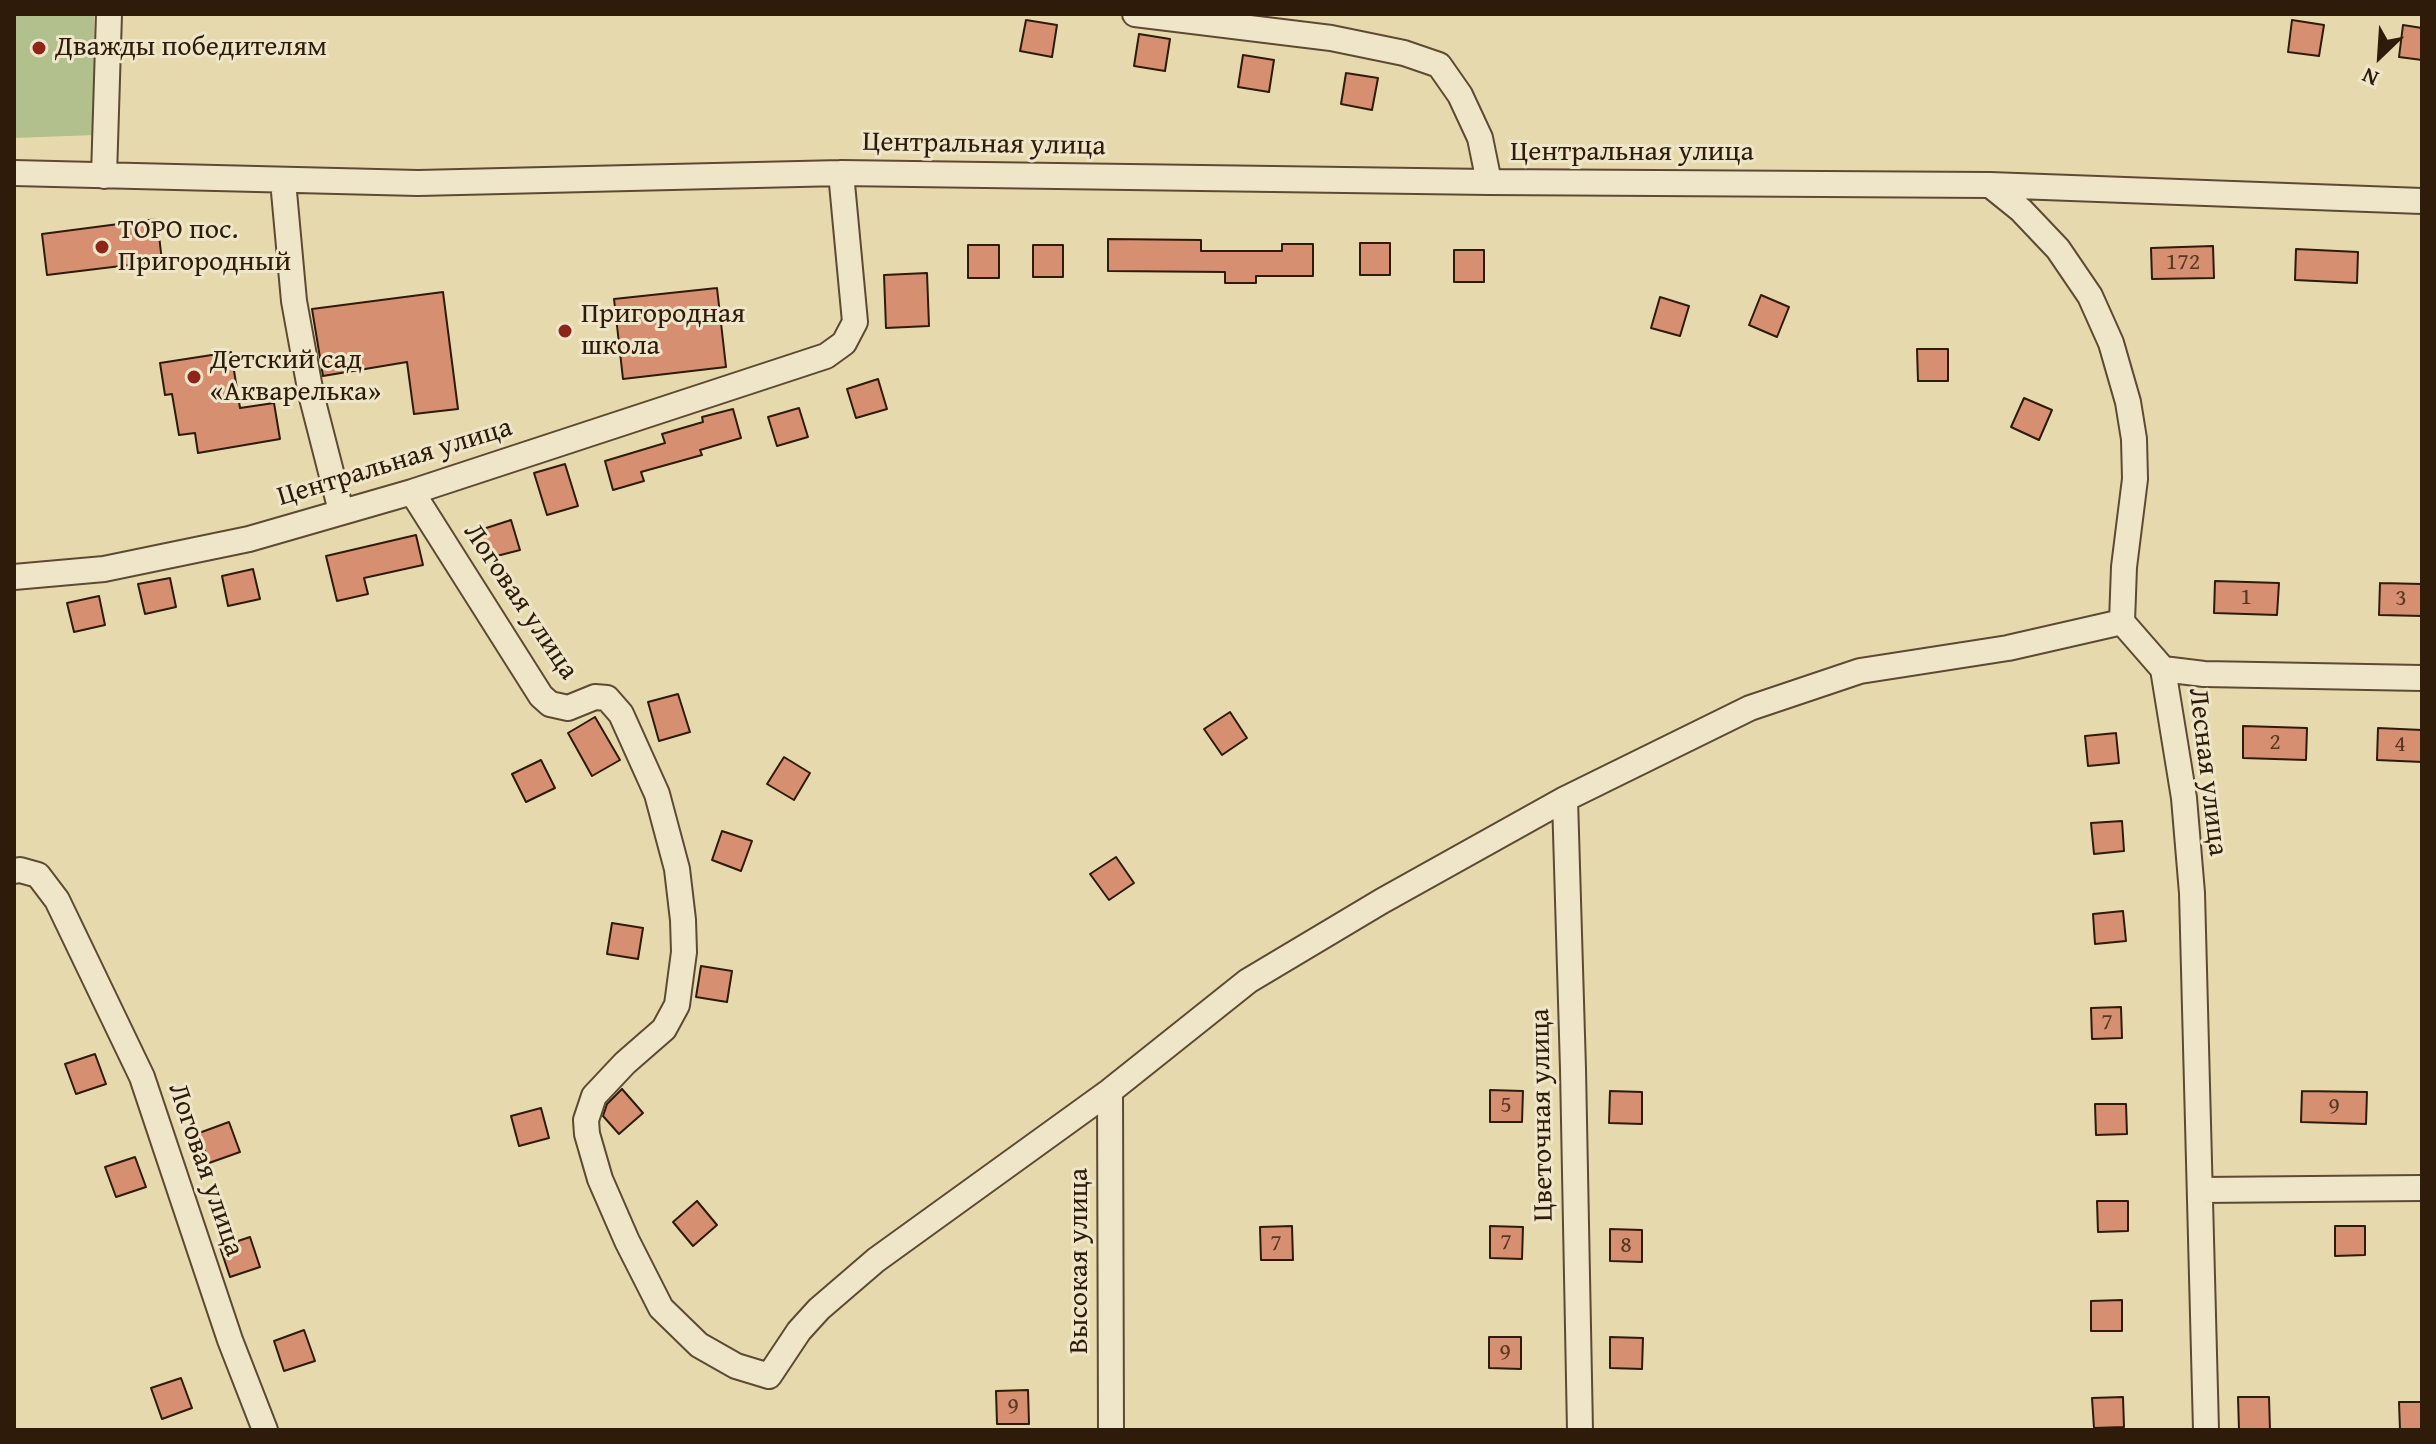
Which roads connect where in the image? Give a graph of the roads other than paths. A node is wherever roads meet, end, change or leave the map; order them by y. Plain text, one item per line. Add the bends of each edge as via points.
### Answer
1 (109, 14) edge
2 (1135, 14) edge
3 (14, 173) edge
4 (841, 173) junction
5 (104, 176) junction
6 (283, 181) junction
7 (1489, 182) junction
8 (1990, 185) junction
9 (2422, 201) edge
10 (412, 492) junction
11 (341, 511) junction
12 (14, 577) edge
13 (2122, 622) junction
14 (2163, 669) junction
15 (2422, 678) edge
16 (1565, 799) junction
17 (14, 871) edge
18 (1110, 1091) junction
19 (2422, 1188) edge
20 (2201, 1190) junction
21 (265, 1430) edge
22 (1111, 1430) edge
23 (1580, 1430) edge
24 (2206, 1430) edge

1 - 5 street
2 - 7 street via 1331,38 1439,65 1480,138
3 - 5 street, Центральная улица
4 - 6 street, Центральная улица
4 - 7 street, Центральная улица
4 - 10 street, Центральная улица via 855,322 844,343 812,361
5 - 6 street, Центральная улица
6 - 11 street via 294,301
7 - 8 street, Центральная улица
8 - 9 street, Центральная улица
8 - 13 street via 2058,249 2090,296 2111,343 2134,439
10 - 11 street, Центральная улица
10 - 18 street, Логовая улица via 541,696 558,708 607,698 621,714 657,794 677,869 683,920 677,1005 664,1029 594,1096 587,1134 600,1179 661,1308 699,1345 736,1366 769,1376 799,1331 836,1292
11 - 12 street, Центральная улица via 249,539 104,569
13 - 14 street, Лесная улица
13 - 16 street via 2008,648 1860,671 1803,689 1750,708
14 - 15 street
14 - 20 street, Лесная улица via 2184,798 2192,893
16 - 18 street via 1248,981
16 - 23 street, Цветочная улица
17 - 21 street, Логовая улица via 38,875 57,900 142,1077
18 - 22 street, Высокая улица
19 - 20 street
20 - 24 street, Лесная улица

